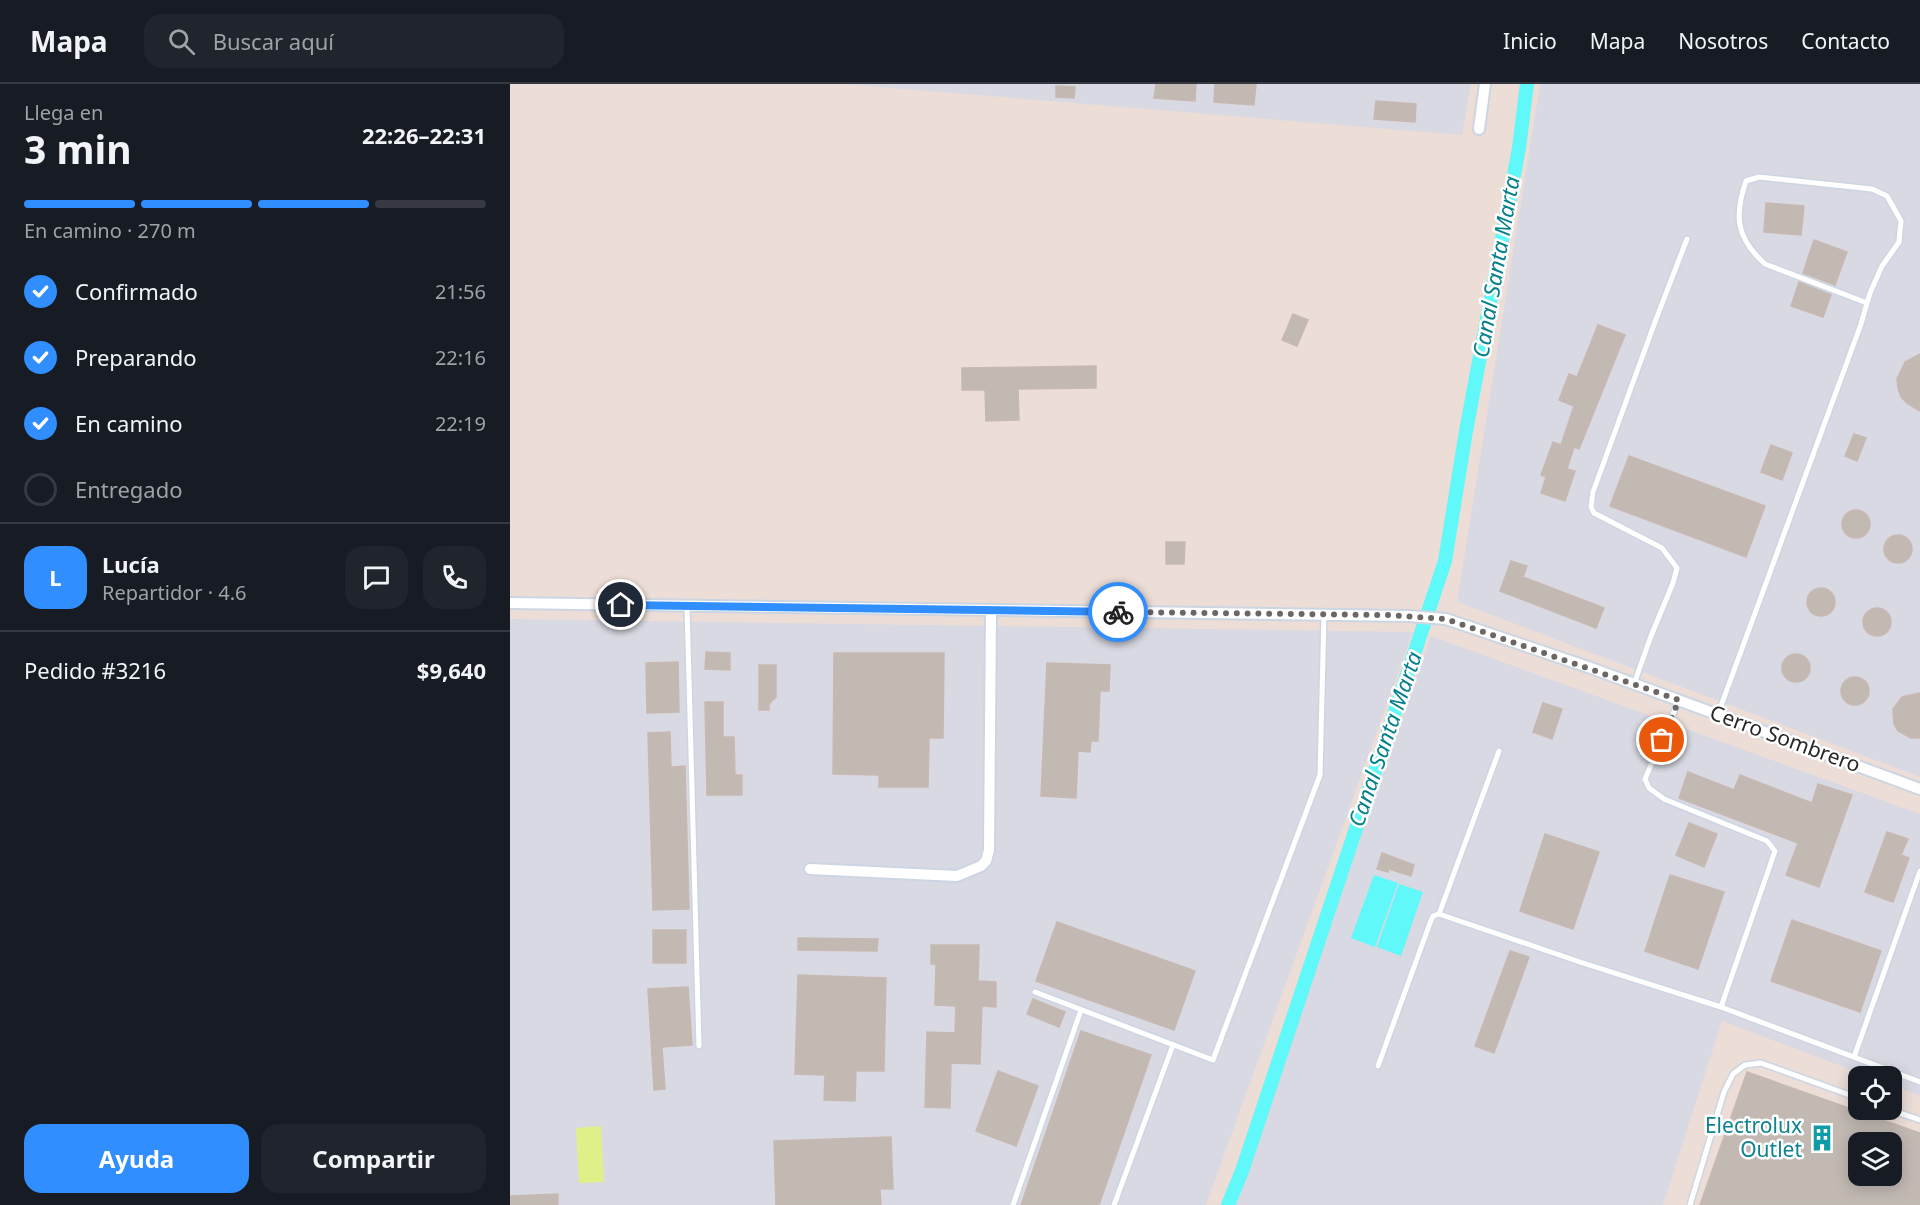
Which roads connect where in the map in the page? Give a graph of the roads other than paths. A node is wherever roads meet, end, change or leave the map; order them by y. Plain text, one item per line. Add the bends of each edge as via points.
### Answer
1 (1485, 84) edge
2 (1479, 129) dead end
3 (1687, 239) dead end
4 (1867, 303) junction
5 (510, 603) edge
6 (687, 606) junction
7 (991, 610) junction
8 (1324, 615) junction
9 (1635, 684) junction
10 (1679, 700) junction
11 (1718, 714) junction
12 (1499, 751) dead end
13 (1920, 789) edge
14 (810, 869) dead end
15 (1920, 871) edge
16 (1439, 914) junction
17 (1035, 992) dead end
18 (1720, 1006) junction
19 (1081, 1010) junction
20 (1173, 1045) junction
21 (699, 1046) dead end
22 (1854, 1057) junction
23 (1378, 1066) dead end
24 (1920, 1082) edge
25 (1848, 1094) edge
26 (1902, 1114) edge
27 (1920, 1120) edge
28 (1013, 1205) edge
29 (1114, 1205) edge
30 (1690, 1205) edge

1 - 2 street
3 - 9 lane via 1593,492 1591,507 1594,513 1662,548 1677,568
4 - 4 lane via 1882,266 1899,242 1901,221 1887,196 1872,189 1818,182 1759,177 1746,181 1739,202 1740,229 1754,254 1765,264
4 - 11 lane
5 - 6 street, Cerro Sombrero
6 - 7 street, Cerro Sombrero
6 - 21 lane
7 - 8 street, Cerro Sombrero
7 - 14 street via 986,861 957,876
8 - 9 street, Cerro Sombrero via 1446,619
8 - 20 lane via 1320,775 1213,1060
9 - 10 street, Cerro Sombrero
10 - 11 street, Cerro Sombrero
10 - 18 lane via 1645,779 1649,788 1664,799 1767,841 1775,851
11 - 13 street, Cerro Sombrero
12 - 16 lane
15 - 22 lane
16 - 18 lane
16 - 23 lane via 1430,923
17 - 19 lane
18 - 22 lane
19 - 20 lane
19 - 28 lane
20 - 29 lane
22 - 24 lane
25 - 30 lane via 1761,1063 1745,1065 1733,1074 1724,1092
26 - 27 lane

